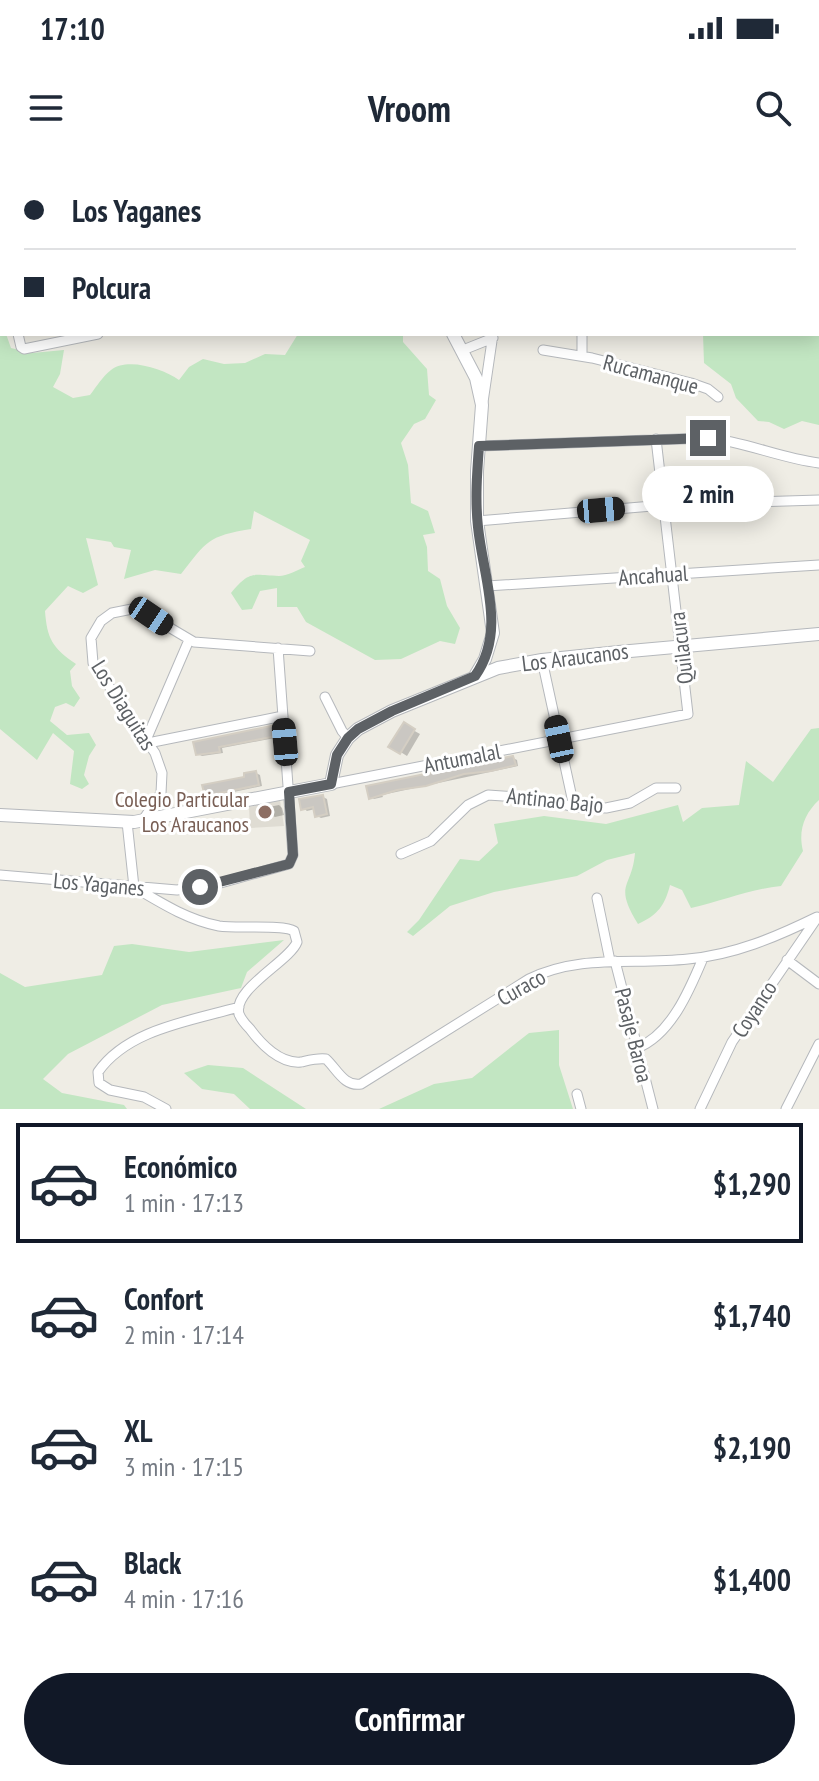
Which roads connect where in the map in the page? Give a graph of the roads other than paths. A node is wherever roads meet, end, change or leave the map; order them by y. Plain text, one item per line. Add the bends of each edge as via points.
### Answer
1 (18, 336) edge
2 (88, 336) edge
3 (454, 336) edge
4 (493, 336) edge
5 (582, 336) edge
6 (463, 350) junction
7 (543, 350) dead end
8 (582, 356) junction
9 (718, 397) dead end
10 (482, 405) junction
11 (656, 439) junction
12 (479, 446) junction
13 (819, 463) edge
14 (819, 500) edge
15 (664, 505) junction
16 (477, 521) junction
17 (819, 565) edge
18 (672, 574) junction
19 (487, 586) junction
20 (819, 634) edge
21 (189, 640) junction
22 (681, 646) junction
23 (278, 648) junction
24 (310, 651) dead end
25 (542, 660) junction
26 (475, 676) junction
27 (325, 697) dead end
28 (688, 714) joint
29 (283, 716) junction
30 (348, 738) junction
31 (559, 739) junction
32 (147, 741) junction
33 (331, 784) junction
34 (676, 788) dead end
35 (289, 792) junction
36 (574, 807) junction
37 (0, 815) edge
38 (143, 820) junction
39 (127, 822) junction
40 (401, 854) dead end
41 (0, 875) edge
42 (134, 887) junction
43 (597, 898) dead end
44 (818, 916) edge
45 (703, 958) junction
46 (787, 960) junction
47 (612, 961) junction
48 (819, 984) edge
49 (239, 1007) junction
50 (819, 1044) edge
51 (637, 1048) junction
52 (577, 1094) dead end
53 (166, 1109) edge
54 (581, 1109) edge
55 (653, 1109) edge
56 (700, 1109) edge
57 (786, 1109) edge

1 - 2 street via 24,349
3 - 6 street
4 - 6 street
4 - 10 street
5 - 8 street, Rucamanque
6 - 10 street
7 - 8 street, Rucamanque
8 - 9 street, Rucamanque via 704,387
10 - 12 street
11 - 12 street
11 - 13 street via 719,439
11 - 15 street, Quilacura
12 - 16 street
14 - 15 street
15 - 16 street
15 - 18 street, Quilacura
16 - 19 street
17 - 18 street, Ancahual
18 - 19 street, Ancahual
18 - 22 street, Quilacura
19 - 26 street via 493,633
20 - 22 street, Los Araucanos
21 - 23 street
21 - 32 street
21 - 32 street, Los Diaguitas via 132,609 106,616 93,632 90,651 96,669
22 - 25 street, Los Araucanos
22 - 28 street, Quilacura
23 - 24 street
23 - 29 street
25 - 26 street, Los Araucanos
25 - 31 street
26 - 30 street, Los Araucanos via 378,718
27 - 30 street
28 - 31 street, Antumalal
29 - 32 street
29 - 35 street
30 - 33 street via 337,755
31 - 33 street, Antumalal
31 - 36 street
32 - 38 street, Los Diaguitas via 163,780 158,800
33 - 35 street
34 - 36 street, Antinao Bajo via 656,788 617,806
35 - 38 street
35 - 42 street, Los Yaganes via 291,862 190,889
36 - 40 street, Antinao Bajo via 488,795 468,805 431,841
37 - 39 street
38 - 39 street
39 - 42 street
41 - 42 street, Los Yaganes
42 - 49 street via 208,923 248,929 284,926 294,931 294,949 266,972
43 - 47 street, Pasaje Baroa
44 - 45 street, Curaco via 747,948
44 - 46 street, Coyanco
45 - 47 street, Curaco
45 - 51 street via 662,1031
46 - 48 street
46 - 56 street, Coyanco via 732,1042
47 - 49 street, Curaco via 567,965 529,979 357,1085 345,1081 326,1059 287,1060 257,1039
47 - 51 street, Pasaje Baroa
49 - 53 street via 146,1035 112,1056 98,1072 105,1089 144,1097
50 - 57 street
51 - 55 street, Pasaje Baroa
52 - 54 street

